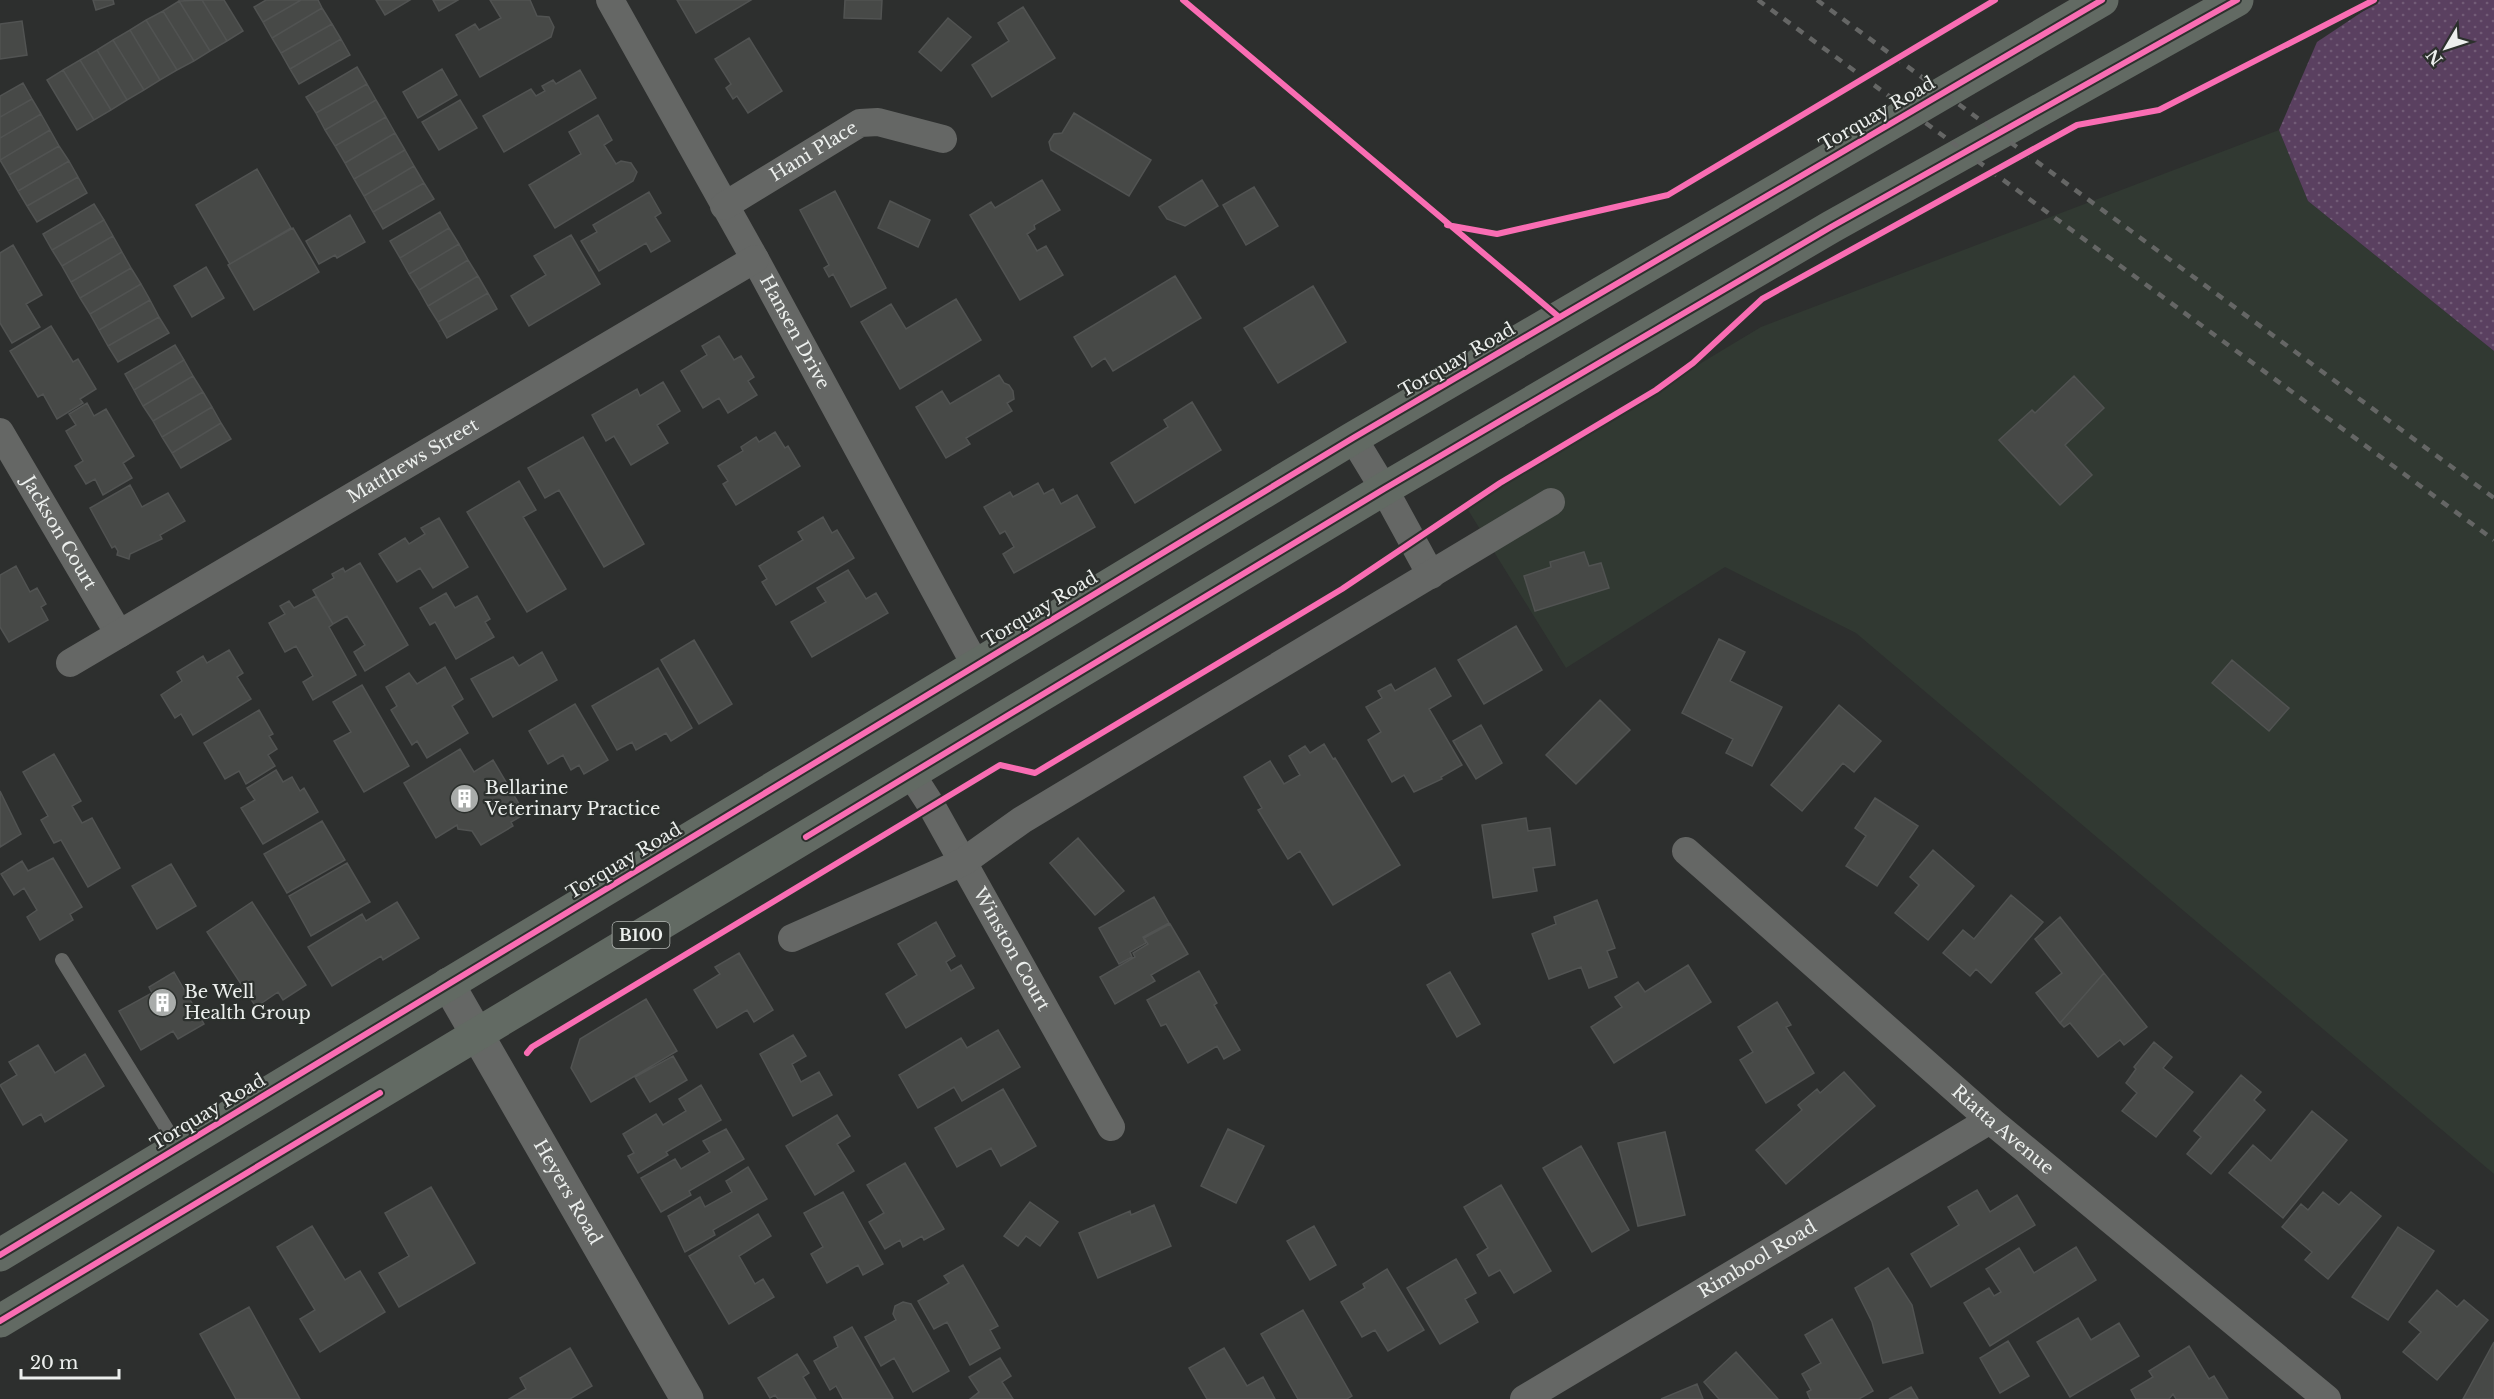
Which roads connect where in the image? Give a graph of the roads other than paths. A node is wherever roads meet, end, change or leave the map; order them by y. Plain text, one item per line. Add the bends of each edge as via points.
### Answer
1 (610, 0) edge
2 (2102, 0) edge
3 (2237, 0) edge
4 (943, 139) dead end
5 (724, 206) junction
6 (755, 260) junction
7 (0, 432) edge
8 (1353, 438) junction
9 (1384, 489) junction
10 (1551, 502) dead end
11 (1431, 574) junction
12 (119, 634) junction
13 (70, 663) dead end
14 (976, 666) junction
15 (911, 774) junction
16 (1686, 851) dead end
17 (963, 862) junction
18 (792, 938) dead end
19 (62, 960) dead end
20 (448, 984) junction
21 (477, 1034) junction
22 (1990, 1120) junction
23 (1111, 1127) dead end
24 (178, 1147) junction
25 (0, 1255) edge
26 (0, 1321) edge
27 (687, 1399) edge
28 (1524, 1399) edge
29 (2327, 1399) edge

1 - 5 street, Hansen Drive
2 - 8 main road, Torquay Road
3 - 9 main road, B100 via 1831,227
4 - 5 street, Hani Place via 878,122 860,123
5 - 6 street, Hansen Drive
6 - 12 street, Matthews Street
6 - 14 street, Hansen Drive
7 - 12 street, Jackson Court
8 - 9 street
8 - 14 main road, Torquay Road
9 - 11 street
9 - 15 main road, B100
10 - 11 street
11 - 17 street via 1022,820
12 - 13 street, Matthews Street
14 - 20 main road, Torquay Road
15 - 17 street, Winston Court
15 - 21 main road, B100
16 - 22 street, Riatta Avenue
17 - 18 street
17 - 23 street, Winston Court
19 - 24 lane
20 - 21 street, Heyers Road
20 - 24 main road, Torquay Road
21 - 26 main road, B100
21 - 27 street, Heyers Road
22 - 28 street, Rimbool Road
22 - 29 street, Riatta Avenue
24 - 25 main road, Torquay Road

